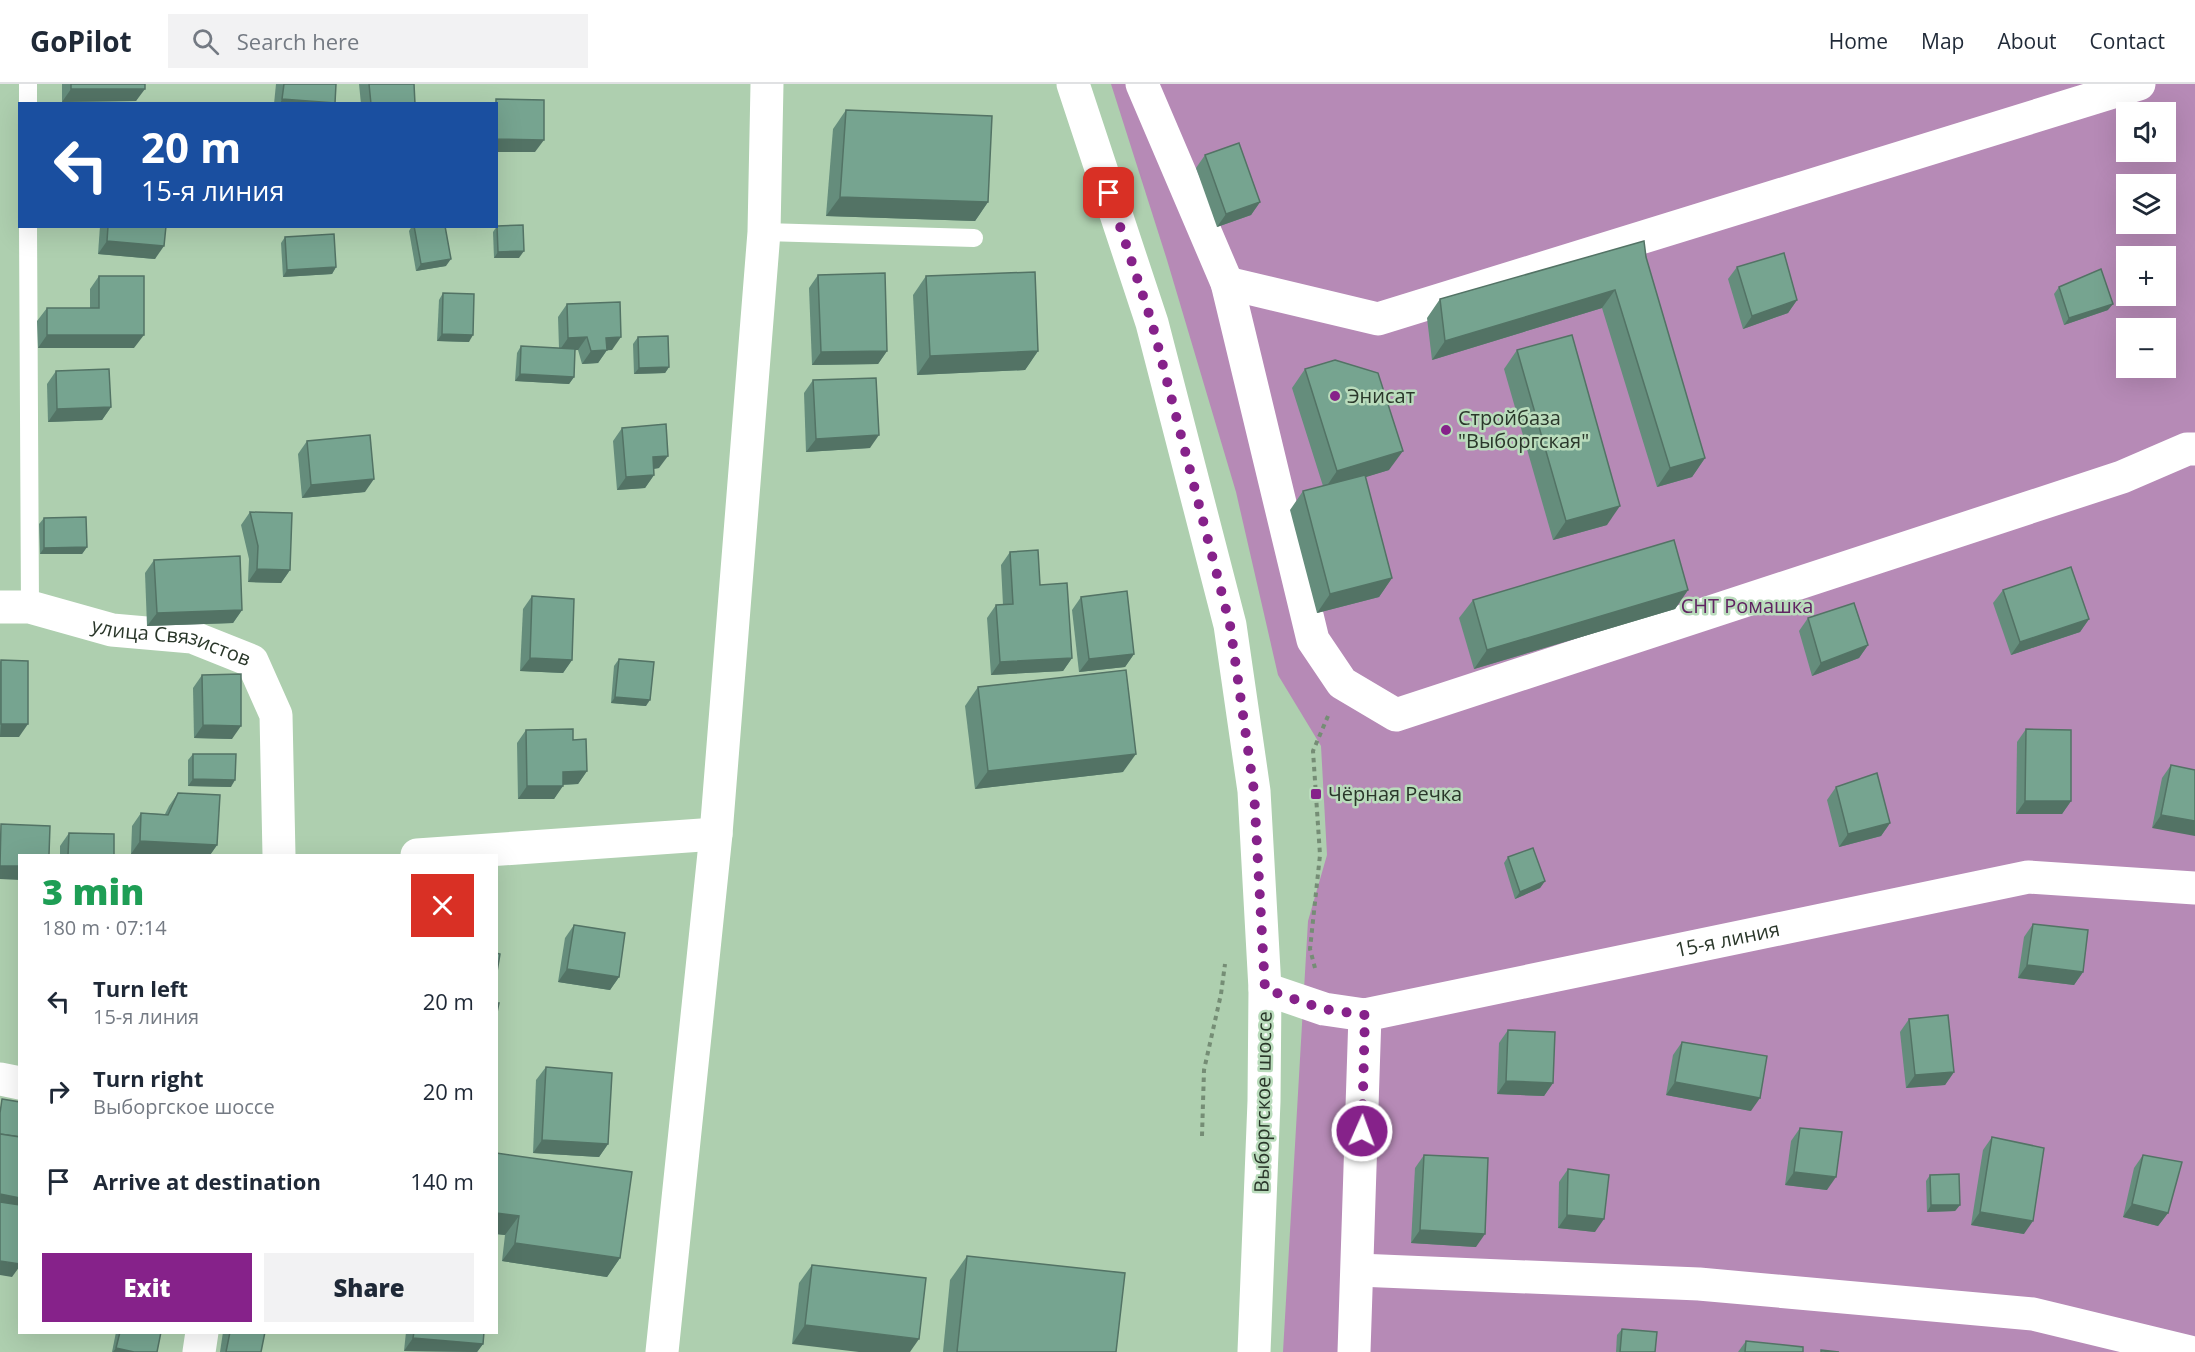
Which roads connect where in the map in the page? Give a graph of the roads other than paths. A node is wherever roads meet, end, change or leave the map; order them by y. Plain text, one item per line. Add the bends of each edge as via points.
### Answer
1 (27, 84) edge
2 (767, 84) edge
3 (1073, 84) edge
4 (1142, 84) edge
5 (2139, 84) edge
6 (28, 102) edge
7 (28, 228) edge
8 (764, 232) junction
9 (974, 238) dead end
10 (1227, 283) junction
11 (2195, 449) edge
12 (15, 607) edge
13 (716, 834) junction
14 (279, 854) edge
15 (431, 854) edge
16 (2195, 888) edge
17 (1265, 989) junction
18 (1365, 1015) junction
19 (0, 1079) edge
20 (18, 1083) edge
21 (1358, 1270) junction
22 (202, 1334) edge
23 (199, 1352) edge
24 (662, 1352) edge
25 (1254, 1352) edge
26 (1354, 1352) edge
27 (2190, 1352) edge

1 - 6 lane
2 - 8 street
3 - 17 street, Выборгское шоссе via 1152,323 1230,625 1254,791
4 - 10 street
5 - 10 street via 1377,319
7 - 12 lane
8 - 9 lane
8 - 13 street
10 - 11 street via 1313,640 1342,683 1396,715 2111,481
12 - 14 street, улица Связистов via 112,630 192,637 252,660 276,715
13 - 15 street
13 - 24 street
16 - 18 street, 15-я линия via 2028,878
17 - 18 street, 15-я линия via 1323,1009
17 - 25 street, Выборгское шоссе
18 - 21 street
19 - 20 street
21 - 26 street
21 - 27 street via 1698,1284 2033,1314
22 - 23 street

